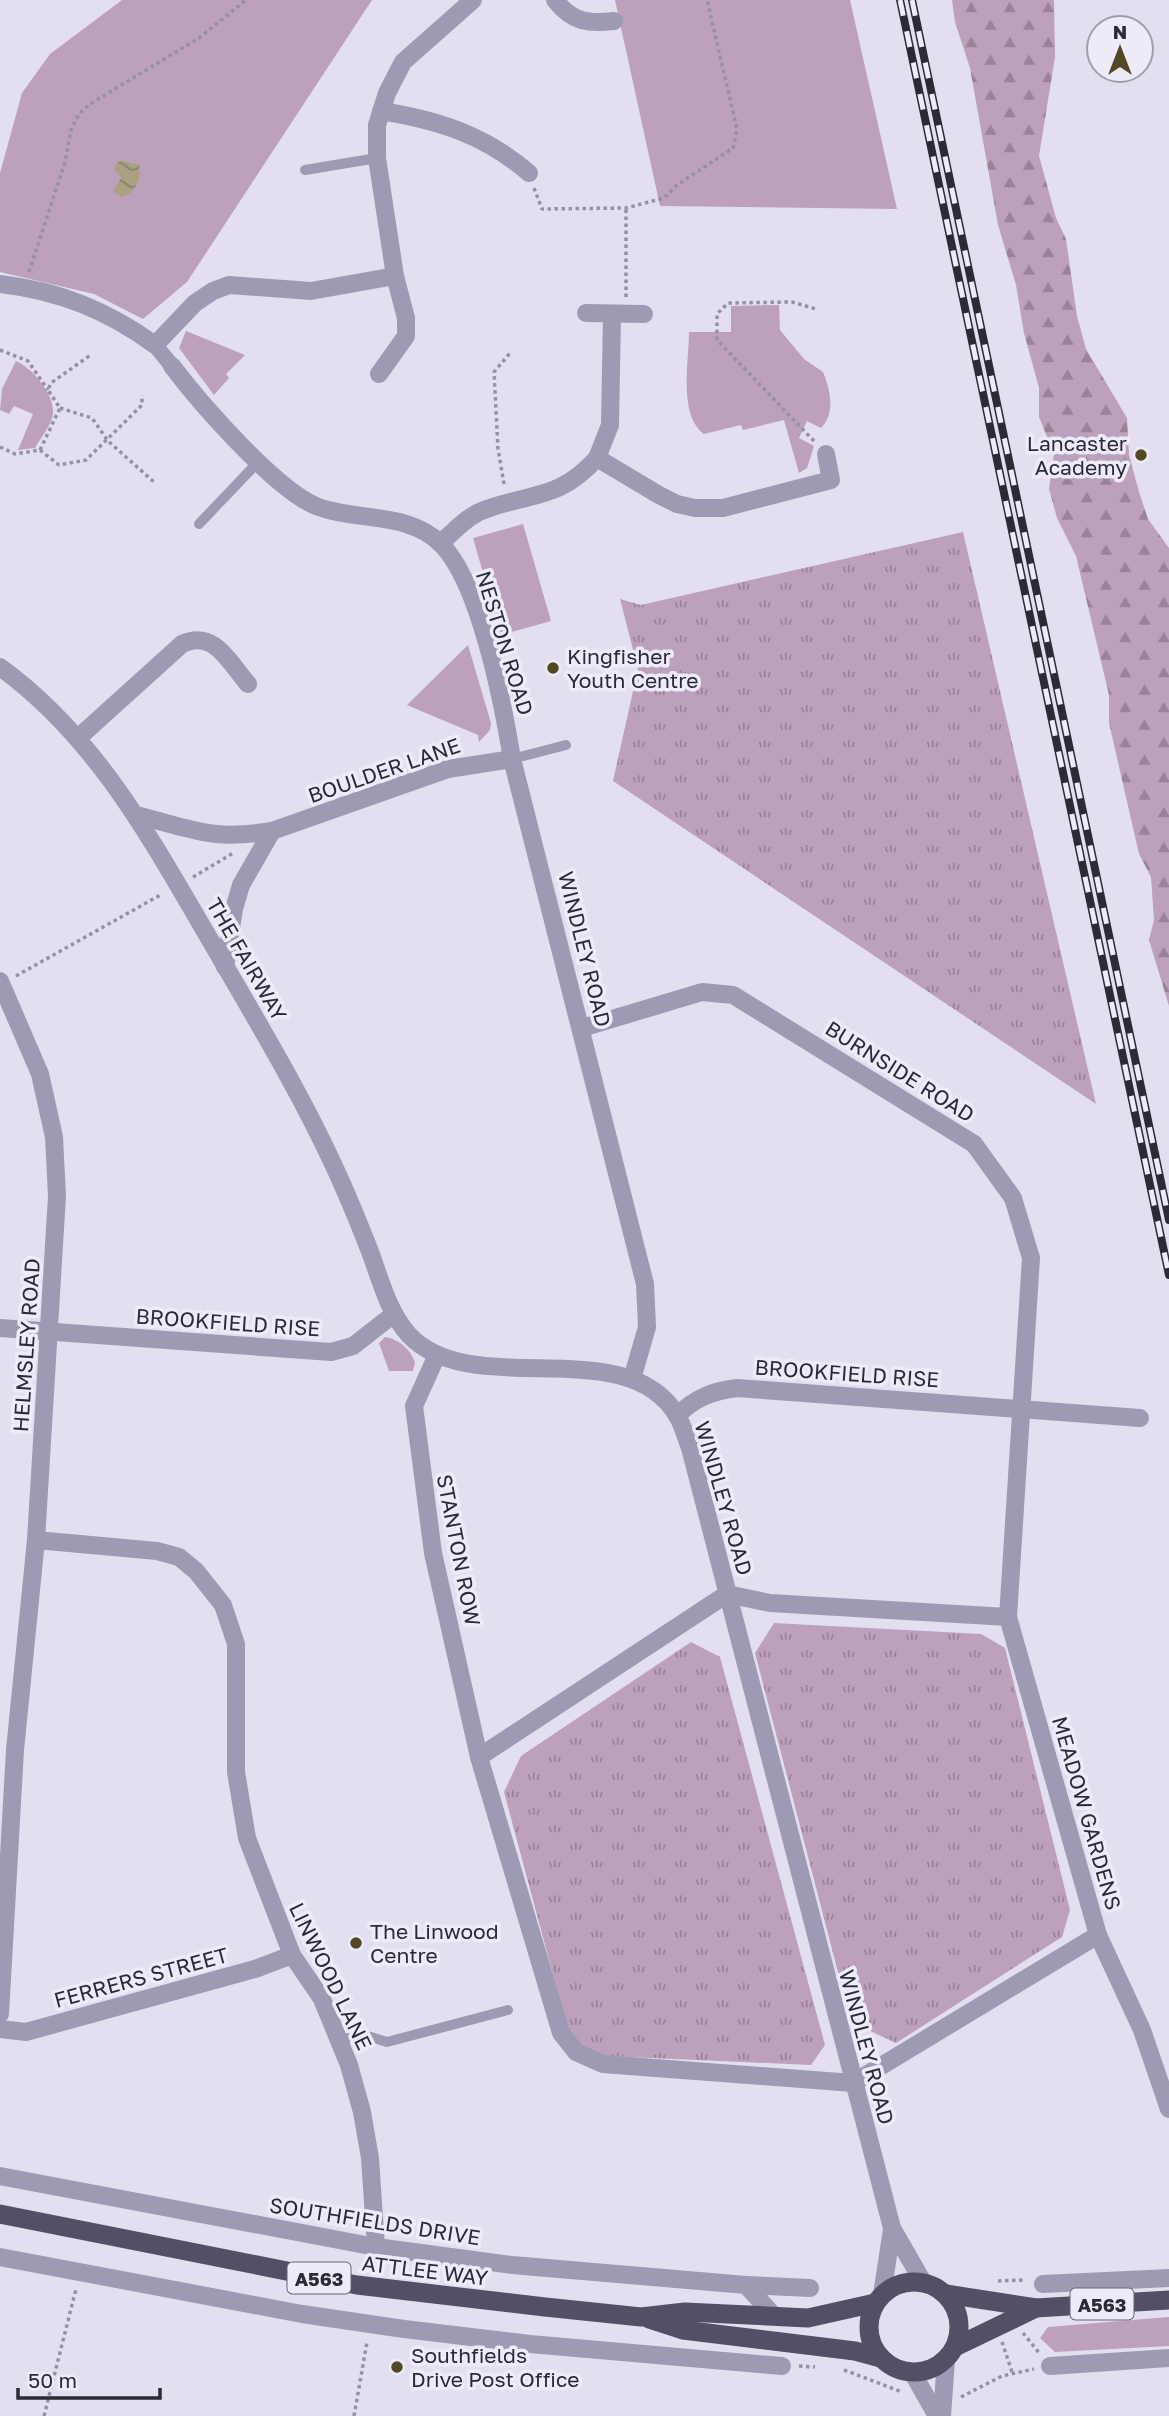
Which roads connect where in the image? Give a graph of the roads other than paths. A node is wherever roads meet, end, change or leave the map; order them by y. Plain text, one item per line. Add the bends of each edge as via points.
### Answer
1 (473, 0) edge
2 (555, 0) edge
3 (614, 21) dead end
4 (381, 111) junction
5 (377, 158) junction
6 (305, 170) dead end
7 (528, 173) road end
8 (395, 276) junction
9 (0, 284) edge
10 (586, 313) dead end
11 (155, 345) junction
12 (172, 366) joint
13 (379, 374) dead end
14 (826, 454) road end
15 (597, 458) junction
16 (259, 461) junction
17 (198, 524) dead end
18 (440, 543) junction
19 (0, 667) edge
20 (248, 684) dead end
21 (78, 738) junction
22 (565, 745) dead end
23 (512, 759) junction
24 (136, 815) junction
25 (272, 831) junction
26 (225, 967) junction
27 (1, 983) edge
28 (582, 1028) junction
29 (394, 1314) junction
30 (0, 1328) edge
31 (50, 1331) junction
32 (437, 1355) junction
33 (632, 1379) junction
34 (1021, 1409) junction
35 (677, 1416) junction
36 (1140, 1418) dead end
37 (36, 1540) junction
38 (727, 1594) junction
39 (1008, 1617) junction
40 (479, 1757) junction
41 (1098, 1935) junction
42 (292, 1955) junction
43 (508, 2010) dead end
44 (0, 2014) edge
45 (0, 2029) edge
46 (341, 2040) junction
47 (853, 2083) junction
48 (1169, 2109) edge
49 (0, 2176) edge
50 (0, 2214) edge
51 (892, 2228) junction
52 (376, 2247) junction
53 (0, 2257) edge
54 (1169, 2278) edge
55 (923, 2282) junction
56 (1043, 2284) dead end
57 (746, 2285) junction
58 (810, 2288) dead end
59 (946, 2294) junction
60 (879, 2299) junction
61 (1169, 2300) edge
62 (1036, 2308) junction
63 (774, 2316) junction
64 (641, 2317) junction
65 (764, 2339) junction
66 (951, 2353) junction
67 (881, 2358) junction
68 (1169, 2358) edge
69 (737, 2360) junction
70 (782, 2366) dead end
71 (1050, 2366) road end
72 (912, 2372) junction
73 (939, 2416) edge

1 - 4 street via 403,62
2 - 3 street via 576,20
4 - 5 street
4 - 7 street via 483,139
5 - 6 lane
5 - 8 street
8 - 11 street via 311,291 229,285 195,303
8 - 13 street via 403,298 406,336
9 - 11 street via 67,296 106,313
10 - 15 street via 628,314 610,425
11 - 12 street
12 - 16 street, NESTON ROAD via 198,400
14 - 15 street via 831,480 709,509 677,504
15 - 18 street via 556,491 473,515
16 - 17 lane
16 - 18 street, NESTON ROAD via 314,505 398,521 421,529
18 - 23 street, NESTON ROAD via 455,560 473,601
19 - 21 street, THE FAIRWAY
20 - 21 street via 215,645 193,638
21 - 24 street, THE FAIRWAY
22 - 23 lane
23 - 25 street, BOULDER LANE via 448,769
23 - 28 street, WINDLEY ROAD
24 - 25 street, BOULDER LANE via 208,835 236,837
24 - 26 street, THE FAIRWAY
25 - 26 street via 242,885
26 - 29 street, THE FAIRWAY via 316,1128
27 - 31 street, HELMSLEY ROAD via 40,1074 54,1137 57,1196
28 - 33 street, WINDLEY ROAD via 645,1284 647,1327
28 - 34 street, BURNSIDE ROAD via 702,992 733,995 974,1144 1013,1198 1031,1258
29 - 31 street, BROOKFIELD RISE via 354,1346 331,1352
29 - 32 street via 419,1345
30 - 31 street, BROOKFIELD RISE
31 - 37 street, HELMSLEY ROAD
32 - 33 street via 472,1363 590,1371
32 - 40 street, STANTON ROW via 419,1391 414,1421 433,1553
33 - 35 street, WINDLEY ROAD
34 - 35 street, BROOKFIELD RISE via 737,1388 714,1391
34 - 36 street, BROOKFIELD RISE
34 - 39 street, BURNSIDE ROAD
35 - 38 street, WINDLEY ROAD via 690,1448
37 - 42 street, LINWOOD LANE via 179,1557 223,1605 236,1644 234,1731 240,1809 254,1859
37 - 44 street, HELMSLEY ROAD via 15,1751
38 - 39 street via 770,1603
38 - 40 street
38 - 47 street, WINDLEY ROAD
39 - 41 street, MEADOW GARDENS
40 - 47 street via 561,2033 576,2052 603,2064
41 - 47 street, MEADOW GARDENS
41 - 48 street via 1142,2030
42 - 45 street, FERRERS STREET via 26,2032
42 - 46 street, LINWOOD LANE via 322,1999
43 - 46 lane via 387,2042 361,2034
46 - 52 street, LINWOOD LANE via 370,2158
47 - 51 street, WINDLEY ROAD
49 - 52 street, SOUTHFIELDS DRIVE
50 - 64 highway, ATTLEE WAY / A563 via 357,2285
51 - 55 street, WINDLEY ROAD
51 - 60 street, WINDLEY ROAD
52 - 57 street, SOUTHFIELDS DRIVE via 512,2265
53 - 69 street via 370,2324 530,2344
54 - 56 street
55 - 59 highway
55 - 60 highway via 908,2282
57 - 58 street, SOUTHFIELDS DRIVE
57 - 63 street
59 - 62 highway, A563
59 - 66 highway via 960,2325
60 - 63 highway, ATTLEE WAY / A563 via 808,2318
60 - 67 highway via 871,2314 870,2337
61 - 62 highway, A563
62 - 66 highway, A563
63 - 64 highway, ATTLEE WAY / A563 via 685,2312
64 - 65 highway, ATTLEE WAY / A563 via 683,2330
65 - 67 highway, ATTLEE WAY / A563
65 - 69 street
66 - 72 highway via 924,2371
66 - 73 street
67 - 72 highway
68 - 71 street
69 - 70 street
72 - 73 street

